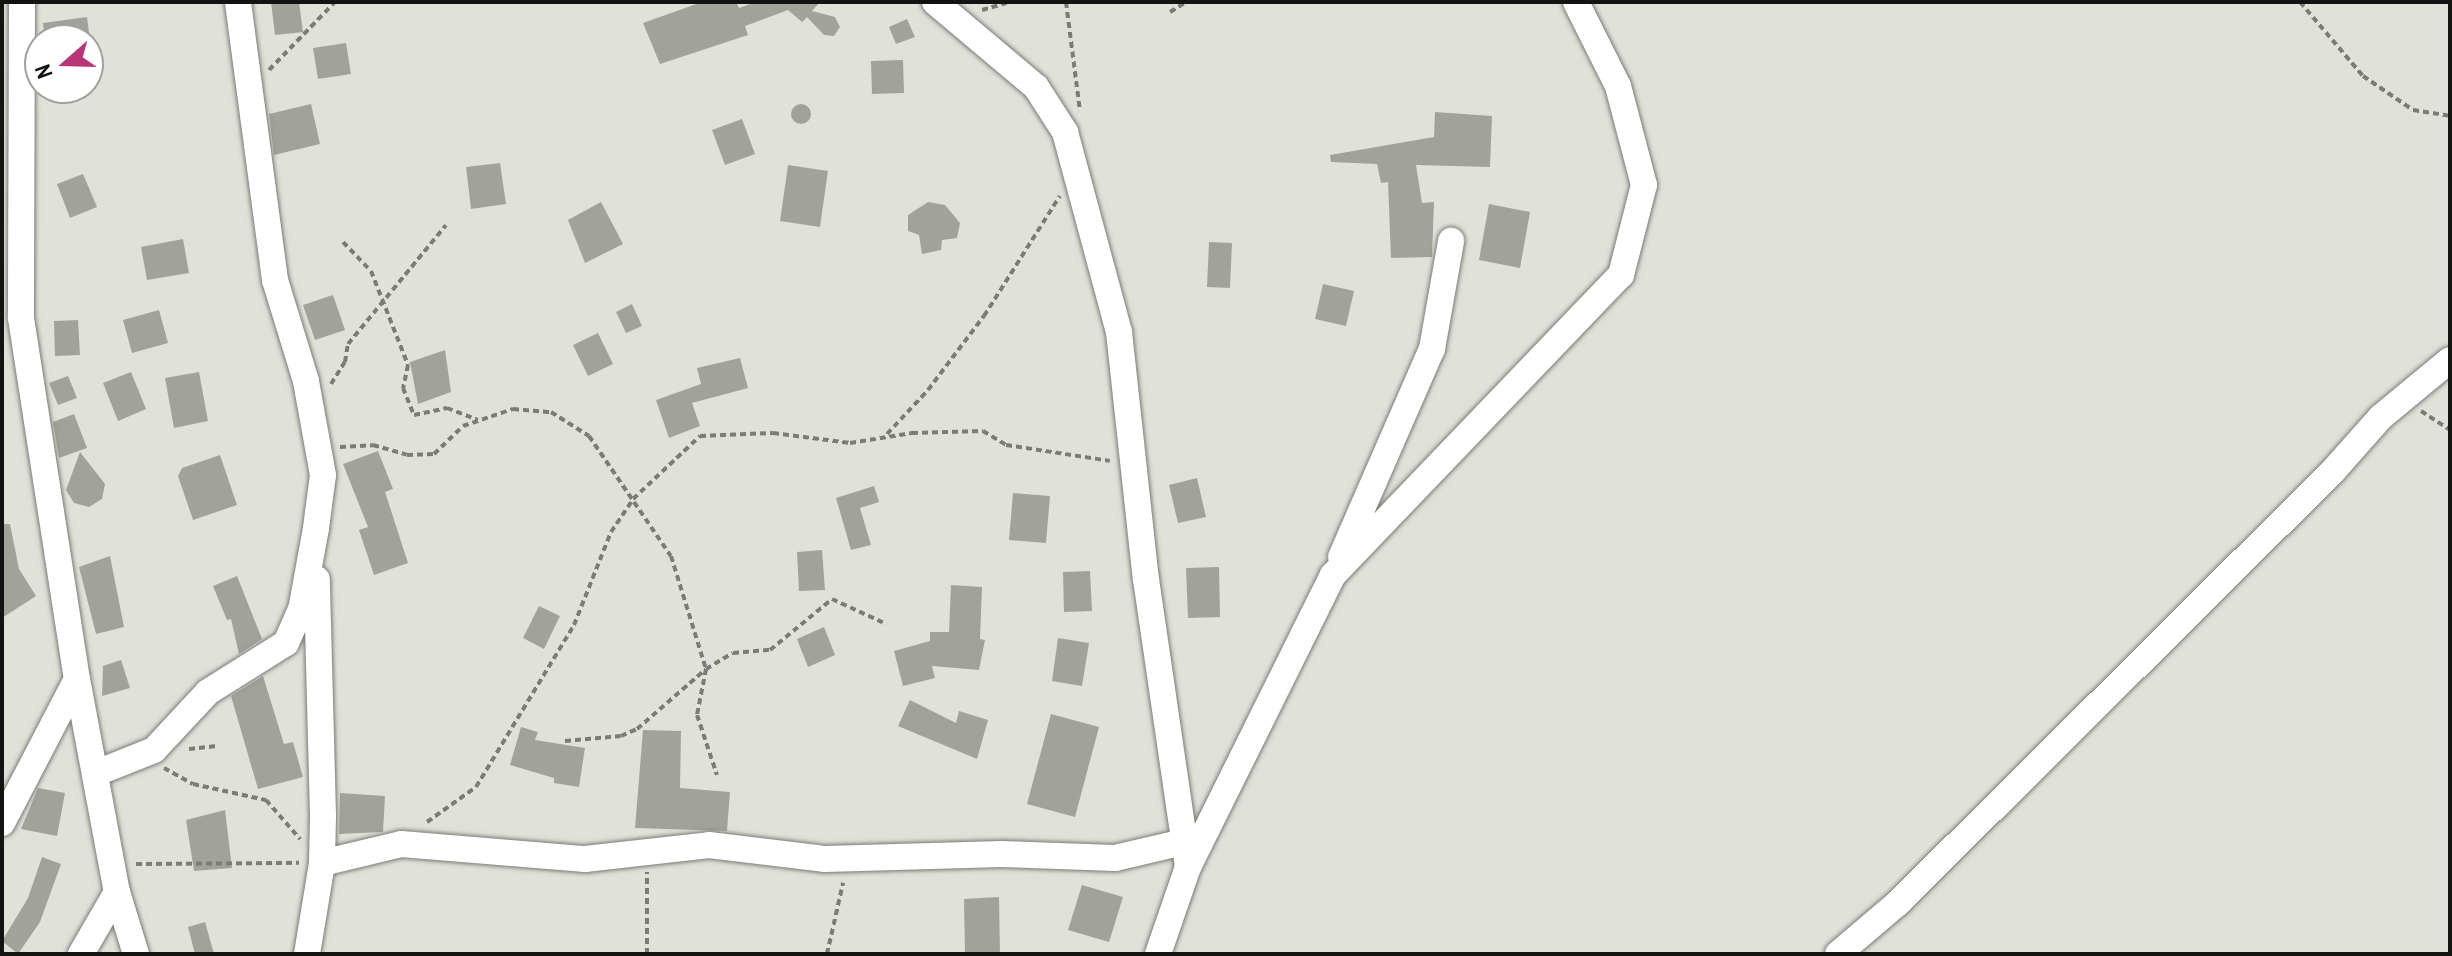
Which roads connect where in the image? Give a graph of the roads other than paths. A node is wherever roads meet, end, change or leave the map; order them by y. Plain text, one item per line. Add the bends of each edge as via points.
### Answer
1 (22, 2) edge
2 (238, 2) edge
3 (935, 2) edge
4 (1576, 2) edge
5 (1451, 241) dead end
6 (2450, 360) edge
7 (316, 528) junction
8 (1333, 575) junction
9 (77, 679) junction
10 (99, 772) junction
11 (2, 823) edge
12 (1186, 854) junction
13 (322, 863) junction
14 (117, 892) junction
15 (81, 954) edge
16 (136, 954) edge
17 (307, 954) edge
18 (1158, 954) edge
19 (1838, 954) edge

1 - 9 street via 21,318
2 - 7 street via 275,280 306,381 323,475
3 - 12 street via 1036,87 1065,132 1119,332
4 - 8 street via 1618,86 1644,185 1621,275
5 - 8 street via 1432,349
6 - 19 street via 2403,399 1909,892
7 - 10 street via 301,610 286,643 208,692 147,754
7 - 13 street
8 - 12 street
9 - 10 street
9 - 11 street
10 - 14 street
12 - 13 street via 854,858 709,845 585,859 401,844
12 - 18 street
13 - 17 street
14 - 15 street
14 - 16 street

